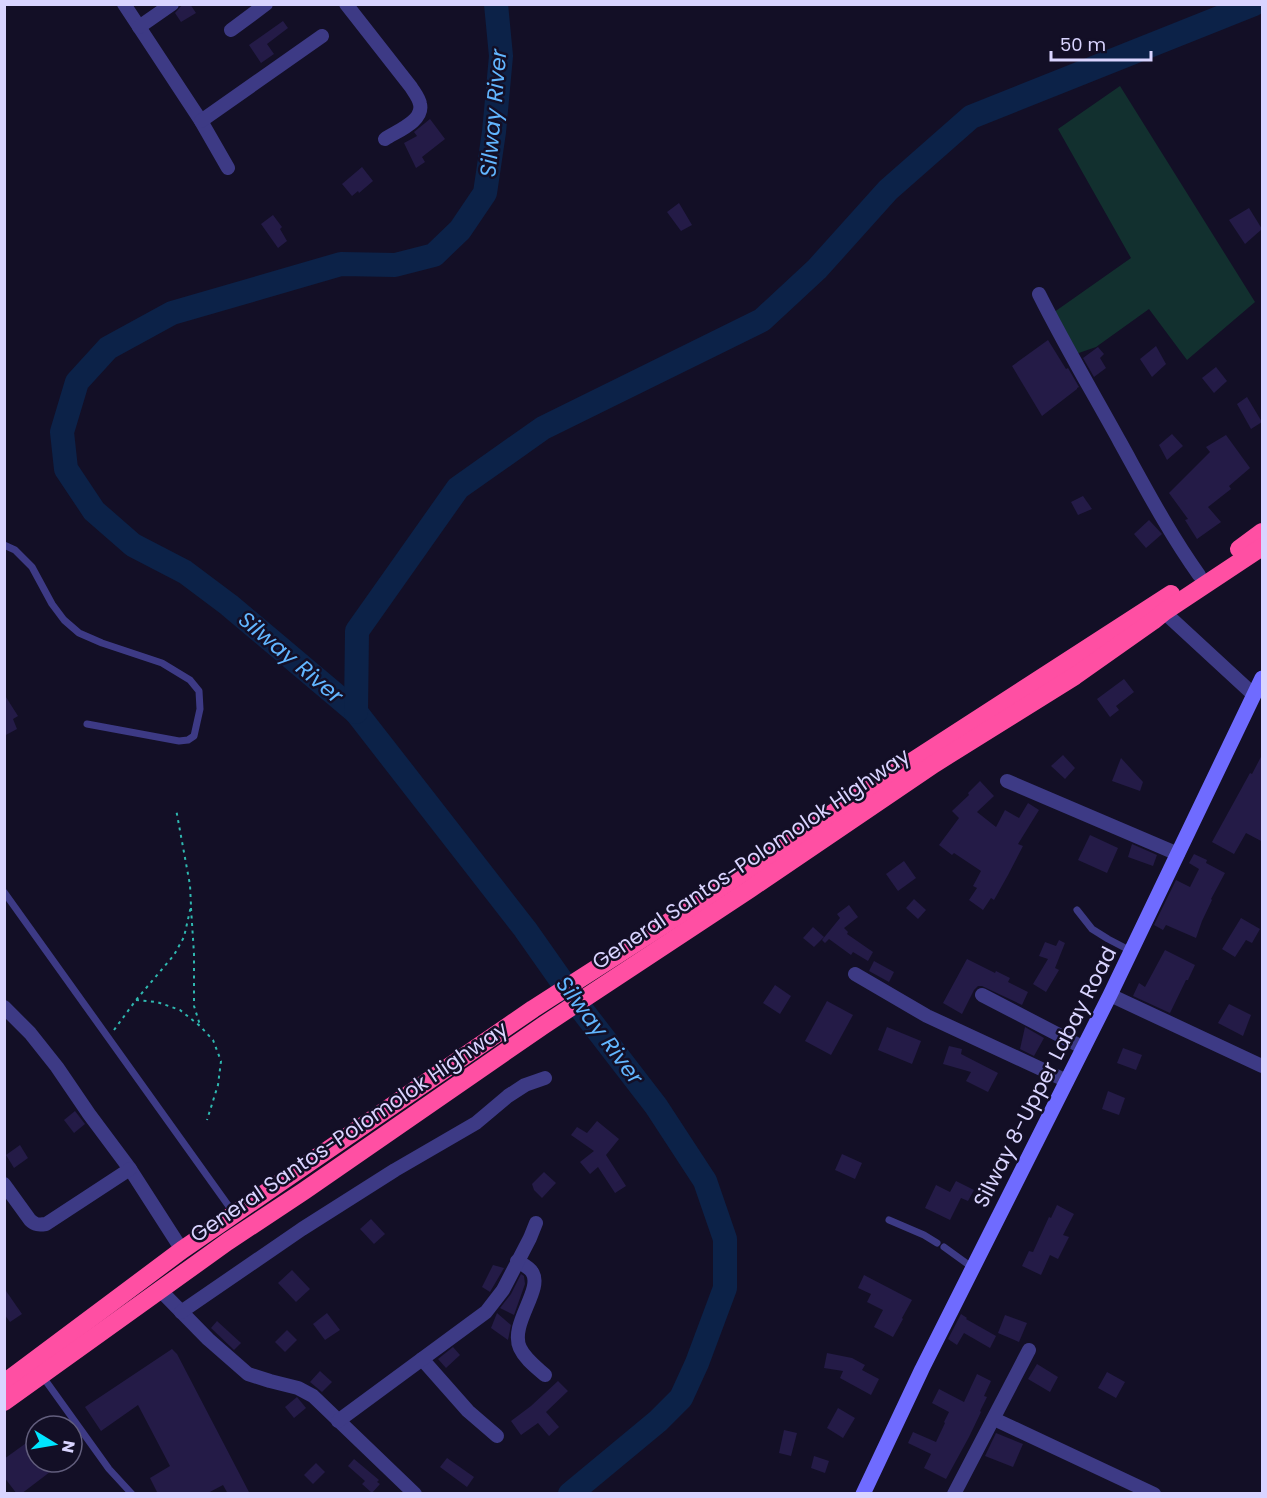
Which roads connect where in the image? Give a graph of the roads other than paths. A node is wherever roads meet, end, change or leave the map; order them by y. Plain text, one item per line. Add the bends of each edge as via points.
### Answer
1 (124, 4) edge
2 (172, 4) edge
3 (266, 4) edge
4 (346, 4) edge
5 (139, 27) junction
6 (231, 30) dead end
7 (322, 36) dead end
8 (201, 120) junction
9 (385, 139) dead end
10 (228, 168) dead end
11 (1039, 294) dead end
12 (1263, 532) edge
13 (4, 545) edge
14 (1263, 548) edge
15 (1199, 575) junction
16 (1164, 612) junction
17 (1263, 678) edge
18 (1254, 695) junction
19 (87, 724) dead end
20 (1007, 782) dead end
21 (1178, 854) junction
22 (4, 892) edge
23 (1077, 910) dead end
24 (1131, 951) junction
25 (616, 966) junction
26 (855, 974) dead end
27 (982, 995) dead end
28 (1110, 995) junction
29 (4, 1007) edge
30 (1084, 1048) junction
31 (1263, 1066) edge
32 (544, 1078) dead end
33 (1067, 1081) junction
34 (130, 1169) junction
35 (4, 1184) edge
36 (234, 1215) junction
37 (890, 1220) dead end
38 (536, 1223) dead end
39 (182, 1250) junction
40 (517, 1261) junction
41 (972, 1268) junction
42 (160, 1290) junction
43 (181, 1312) junction
44 (1029, 1350) dead end
45 (422, 1359) junction
46 (42, 1374) junction
47 (545, 1375) dead end
48 (4, 1383) edge
49 (4, 1402) edge
50 (994, 1419) junction
51 (338, 1421) junction
52 (497, 1436) dead end
53 (132, 1494) edge
54 (415, 1494) edge
55 (863, 1494) edge
56 (954, 1494) edge
57 (1154, 1494) edge

1 - 5 street
2 - 5 street
3 - 6 street
4 - 9 street via 421,105 417,119
5 - 8 street
7 - 8 street
8 - 10 street
11 - 15 street via 1154,504
12 - 15 highway
13 - 19 lane via 32,567 52,604 79,633 162,663 190,680 199,691 194,736 188,740
14 - 16 highway, General Santos-Polomolok Highway
15 - 25 highway via 681,914
16 - 18 street
16 - 25 highway, General Santos-Polomolok Highway via 1075,676 934,764 705,920
17 - 18 main road, Silway 8-Upper Labay Road
18 - 21 main road, Silway 8-Upper Labay Road
20 - 21 street
21 - 24 main road, Silway 8-Upper Labay Road
22 - 36 lane
23 - 24 lane via 1092,928
24 - 28 main road, Silway 8-Upper Labay Road
25 - 36 highway via 533,1009
25 - 42 highway, General Santos-Polomolok Highway via 544,1025
26 - 33 street via 927,1016
27 - 30 street
28 - 30 main road, Silway 8-Upper Labay Road
28 - 31 street
29 - 34 street via 57,1067
30 - 33 main road, Silway 8-Upper Labay Road
32 - 43 street via 525,1085 476,1123 302,1228
33 - 41 main road, Silway 8-Upper Labay Road
34 - 35 street via 39,1225 30,1220
34 - 39 street
36 - 39 highway
37 - 41 lane via 941,1245
38 - 40 street
39 - 48 highway
40 - 45 street via 503,1290 486,1312
40 - 47 street via 534,1273 534,1289 518,1340 530,1362
41 - 55 main road, Silway 8-Upper Labay Road
42 - 43 street
42 - 46 highway, General Santos-Polomolok Highway
43 - 51 street via 248,1374 298,1388 313,1396
44 - 50 street
45 - 51 street
45 - 52 street via 468,1411
46 - 49 highway, General Santos-Polomolok Highway
46 - 53 lane via 109,1469
50 - 56 street
50 - 57 street
51 - 54 street

